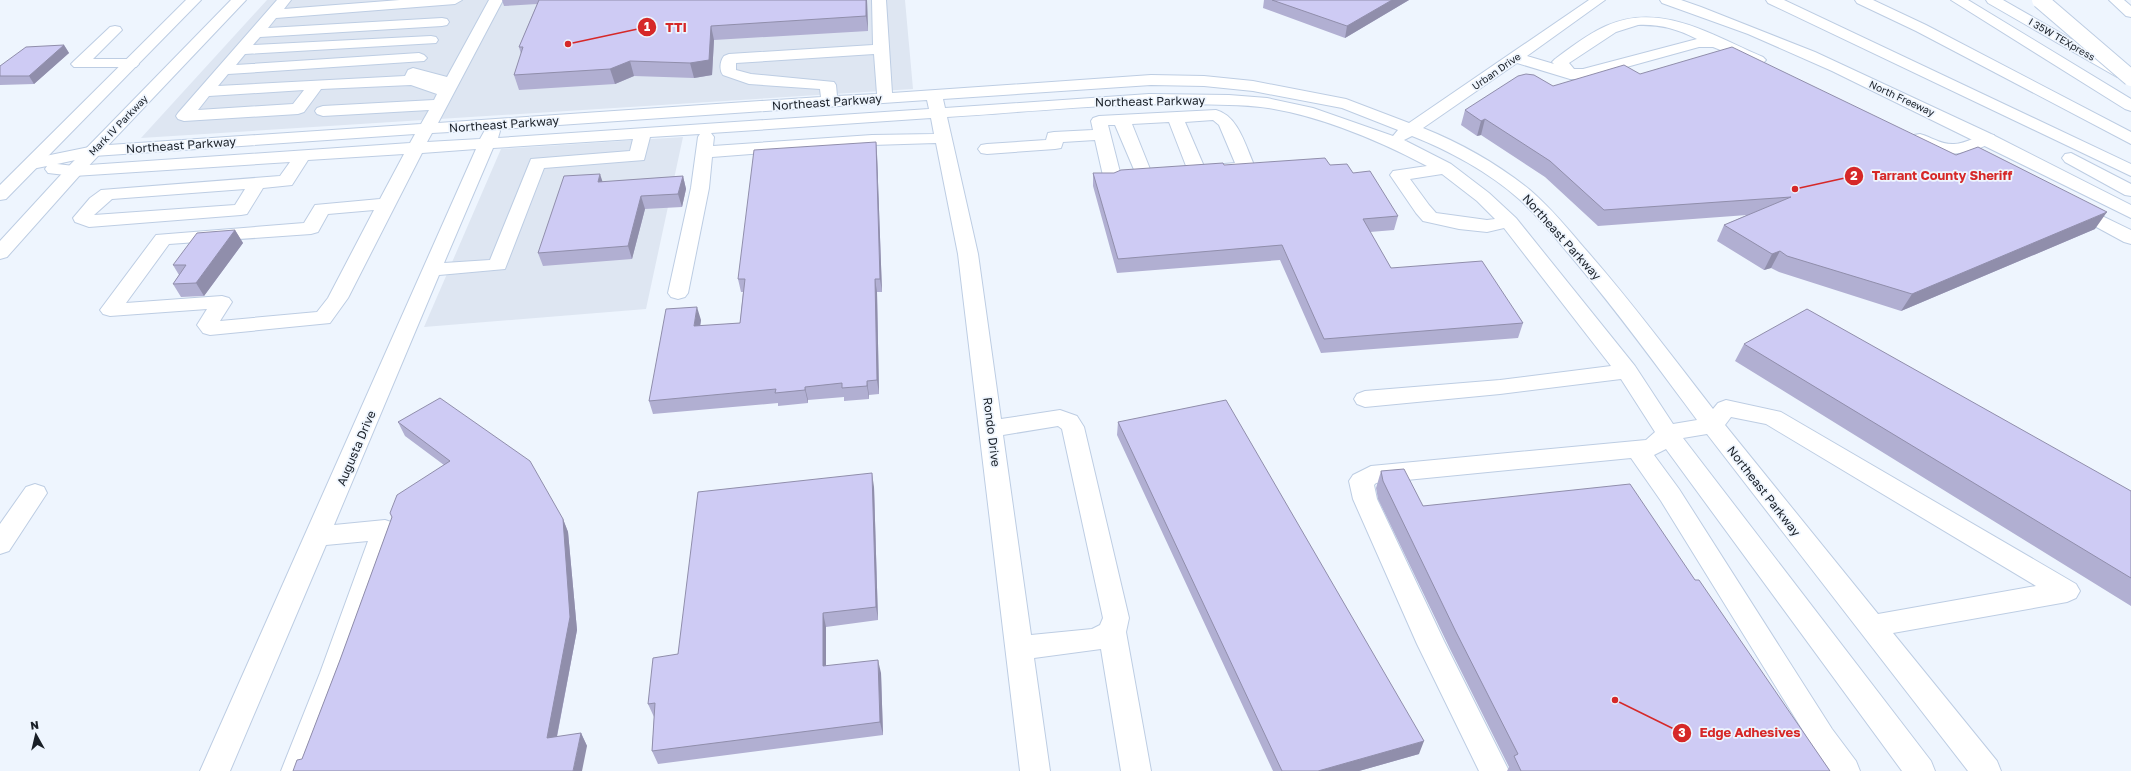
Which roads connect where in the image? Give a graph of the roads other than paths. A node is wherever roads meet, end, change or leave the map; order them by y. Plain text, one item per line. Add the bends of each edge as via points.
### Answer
1 (194, 0) edge
2 (239, 0) edge
3 (284, 0) edge
4 (456, 0) edge
5 (496, 0) edge
6 (879, 0) edge
7 (1577, 0) edge
8 (1667, 0) edge
9 (1773, 0) edge
10 (1862, 0) edge
11 (1958, 0) edge
12 (1993, 0) edge
13 (2023, 0) edge
14 (2040, 0) edge
15 (2118, 0) edge
16 (1595, 2) edge
17 (2131, 6) edge
18 (2131, 13) edge
19 (272, 14) junction
20 (442, 22) junction
21 (115, 30) dead end
22 (256, 33) junction
23 (431, 40) junction
24 (1715, 42) junction
25 (881, 49) junction
26 (240, 50) junction
27 (1515, 57) junction
28 (419, 58) junction
29 (2131, 62) edge
30 (131, 64) junction
31 (1771, 66) edge
32 (223, 70) junction
33 (1570, 74) junction
34 (413, 77) junction
35 (2131, 79) edge
36 (316, 85) junction
37 (1956, 88) junction
38 (204, 92) junction
39 (446, 93) junction
40 (885, 99) junction
41 (829, 102) junction
42 (1094, 102) junction
43 (936, 103) junction
44 (2131, 106) edge
45 (323, 111) dead end
46 (1175, 118) junction
47 (1122, 122) junction
48 (707, 128) junction
49 (1100, 128) junction
50 (427, 129) junction
51 (1411, 129) junction
52 (643, 132) junction
53 (1907, 133) edge
54 (491, 134) junction
55 (942, 138) junction
56 (1988, 139) junction
57 (2131, 139) edge
58 (986, 142) dead end
59 (1394, 142) junction
60 (1960, 149) junction
61 (94, 151) junction
62 (704, 152) junction
63 (412, 154) junction
64 (1981, 159) edge
65 (298, 162) junction
66 (32, 164) junction
67 (1445, 168) junction
68 (74, 171) junction
69 (1197, 171) junction
70 (2131, 171) edge
71 (1113, 180) edge
72 (258, 184) junction
73 (2131, 191) edge
74 (0, 195) edge
75 (2057, 198) edge
76 (386, 204) junction
77 (2131, 212) edge
78 (1509, 222) junction
79 (2131, 238) edge
80 (0, 253) edge
81 (432, 270) junction
82 (678, 293) dead end
83 (1627, 371) junction
84 (1365, 399) dead end
85 (1712, 425) junction
86 (991, 429) junction
87 (1666, 433) junction
88 (1637, 449) junction
89 (35, 493) dead end
90 (318, 536) junction
91 (0, 544) edge
92 (1870, 626) junction
93 (1112, 632) junction
94 (1020, 648) junction
95 (216, 771) edge
96 (296, 771) edge
97 (1035, 771) edge
98 (1136, 771) edge
99 (1494, 771) edge
100 (1845, 771) edge
101 (1920, 771) edge
102 (1986, 771) edge

1 - 30 main road
2 - 61 main road, Mark IV Parkway
3 - 19 main road
4 - 19 main road
4 - 20 main road
5 - 39 main road
6 - 25 main road
7 - 16 main road
8 - 56 main road, North Freeway via 1799,51
9 - 37 main road
10 - 57 main road via 1921,28
11 - 44 main road
12 - 35 main road, I 35W TEXpress
13 - 29 main road, I 35W TEXpress
14 - 35 main road, bridge
15 - 17 main road
15 - 18 main road
16 - 27 main road, Urban Drive
19 - 22 main road
20 - 22 main road
20 - 23 main road
21 - 30 main road via 79,64
22 - 26 main road
23 - 26 main road
23 - 28 main road
24 - 31 main road
24 - 33 main road via 1698,43 1583,74
24 - 33 main road via 1670,23 1630,21 1614,26 1560,62
25 - 40 main road
25 - 41 main road via 729,59 728,72 749,79 828,85
26 - 32 main road
27 - 33 main road
27 - 51 main road, Urban Drive
28 - 32 main road
28 - 34 main road
30 - 66 main road
32 - 38 main road
34 - 36 main road
34 - 39 main road
36 - 38 main road
36 - 38 main road via 298,109 184,116
37 - 70 main road
37 - 73 main road via 1980,108
39 - 45 main road
39 - 50 main road
40 - 41 main road, Northeast Parkway
40 - 43 main road, Northeast Parkway
41 - 54 main road, Northeast Parkway
42 - 43 main road, Northeast Parkway
42 - 49 main road
42 - 59 main road, Northeast Parkway via 1149,99 1267,103 1314,113
43 - 48 main road, Northeast Parkway
43 - 51 main road, Northeast Parkway via 1151,80 1204,81 1253,86 1346,104
43 - 55 main road, Rondo Drive
46 - 47 main road
46 - 69 main road
46 - 69 main road via 1216,115 1226,122 1246,167
47 - 49 main road
47 - 69 main road via 1144,175
48 - 52 main road, Northeast Parkway
48 - 62 main road
49 - 58 main road via 1054,137 1055,144
49 - 71 main road
50 - 54 main road, Northeast Parkway
50 - 61 main road, Northeast Parkway
50 - 63 main road
51 - 59 main road, Urban Drive
51 - 85 main road, Northeast Parkway via 1462,153 1525,195 1555,226 1614,296
52 - 54 main road, Northeast Parkway
52 - 81 main road via 638,156 537,163 498,265
53 - 60 main road via 1946,151
54 - 63 main road, Northeast Parkway
54 - 81 main road, Augusta Drive
55 - 62 main road via 872,140
55 - 86 main road, Rondo Drive via 968,254
56 - 60 main road
56 - 77 main road, North Freeway
59 - 67 main road, Northeast Parkway
60 - 64 main road
61 - 66 main road, Northeast Parkway
61 - 68 main road, Mark IV Parkway
62 - 82 main road via 700,188
63 - 65 main road, Northeast Parkway
63 - 76 main road
65 - 68 main road, Northeast Parkway
65 - 72 main road via 286,182
66 - 68 main road, Northeast Parkway
66 - 74 main road
67 - 78 main road, Northeast Parkway via 1483,196
67 - 78 main road via 1398,175 1430,217 1487,226
68 - 80 main road, Mark IV Parkway
72 - 72 main road via 107,194 82,218 89,221 241,210
75 - 79 main road
76 - 76 main road via 328,316 323,318 210,328 207,325 222,302 110,310 163,239 311,228 321,209
78 - 83 main road, Northeast Parkway
81 - 90 main road, Augusta Drive
83 - 84 main road via 1500,387
83 - 87 main road, Northeast Parkway
85 - 87 main road
85 - 92 main road, Northeast Parkway
85 - 92 main road via 1726,408 1773,418 2067,592
86 - 93 main road via 1060,418 1069,422 1073,428 1116,618
86 - 94 main road, Rondo Drive
87 - 88 main road via 1656,445
87 - 101 main road, Northeast Parkway
88 - 99 main road via 1371,475 1361,481 1365,499 1431,644
88 - 100 main road via 1670,495
89 - 91 main road
90 - 95 main road, Augusta Drive
90 - 96 main road via 385,530
92 - 102 main road, Northeast Parkway
93 - 94 main road via 1095,640
93 - 98 main road
94 - 97 main road, Rondo Drive

